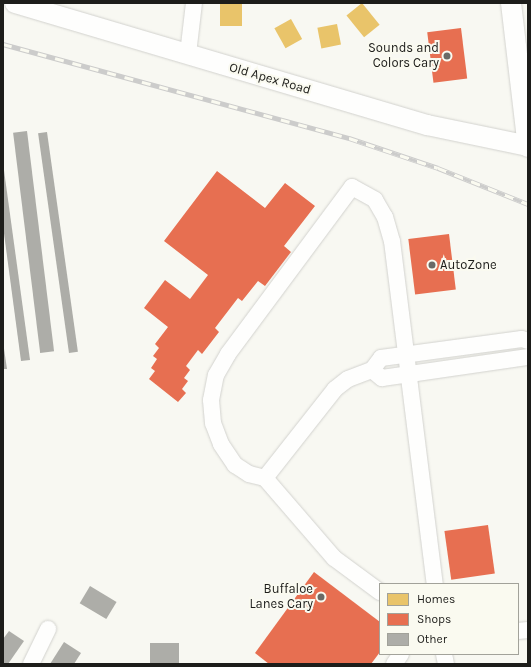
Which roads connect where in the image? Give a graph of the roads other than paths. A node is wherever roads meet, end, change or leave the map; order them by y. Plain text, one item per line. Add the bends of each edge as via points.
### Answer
1 (15, 3) edge
2 (194, 3) edge
3 (511, 3) edge
4 (188, 54) junction
5 (523, 69) edge
6 (528, 147) edge
7 (528, 341) edge
8 (407, 355) junction
9 (528, 357) edge
10 (372, 370) junction
11 (407, 374) junction
12 (265, 478) junction
13 (435, 583) edge
14 (379, 591) edge
15 (48, 629) dead end
16 (400, 655) edge
17 (31, 664) edge
18 (394, 664) edge

1 - 4 main road, Old Apex Road
2 - 4 street
3 - 5 main road
4 - 6 main road, Old Apex Road via 427,125
5 - 6 main road
7 - 8 street via 522,339
8 - 10 street via 381,358
8 - 11 street
8 - 12 street via 392,241 385,217 375,200 352,187 302,251 216,375 212,400 213,423 221,444 235,466 249,474
9 - 11 street
10 - 11 street via 382,378
10 - 12 street via 348,379 335,389
11 - 13 street
12 - 14 street via 334,558
15 - 17 street
16 - 18 street

